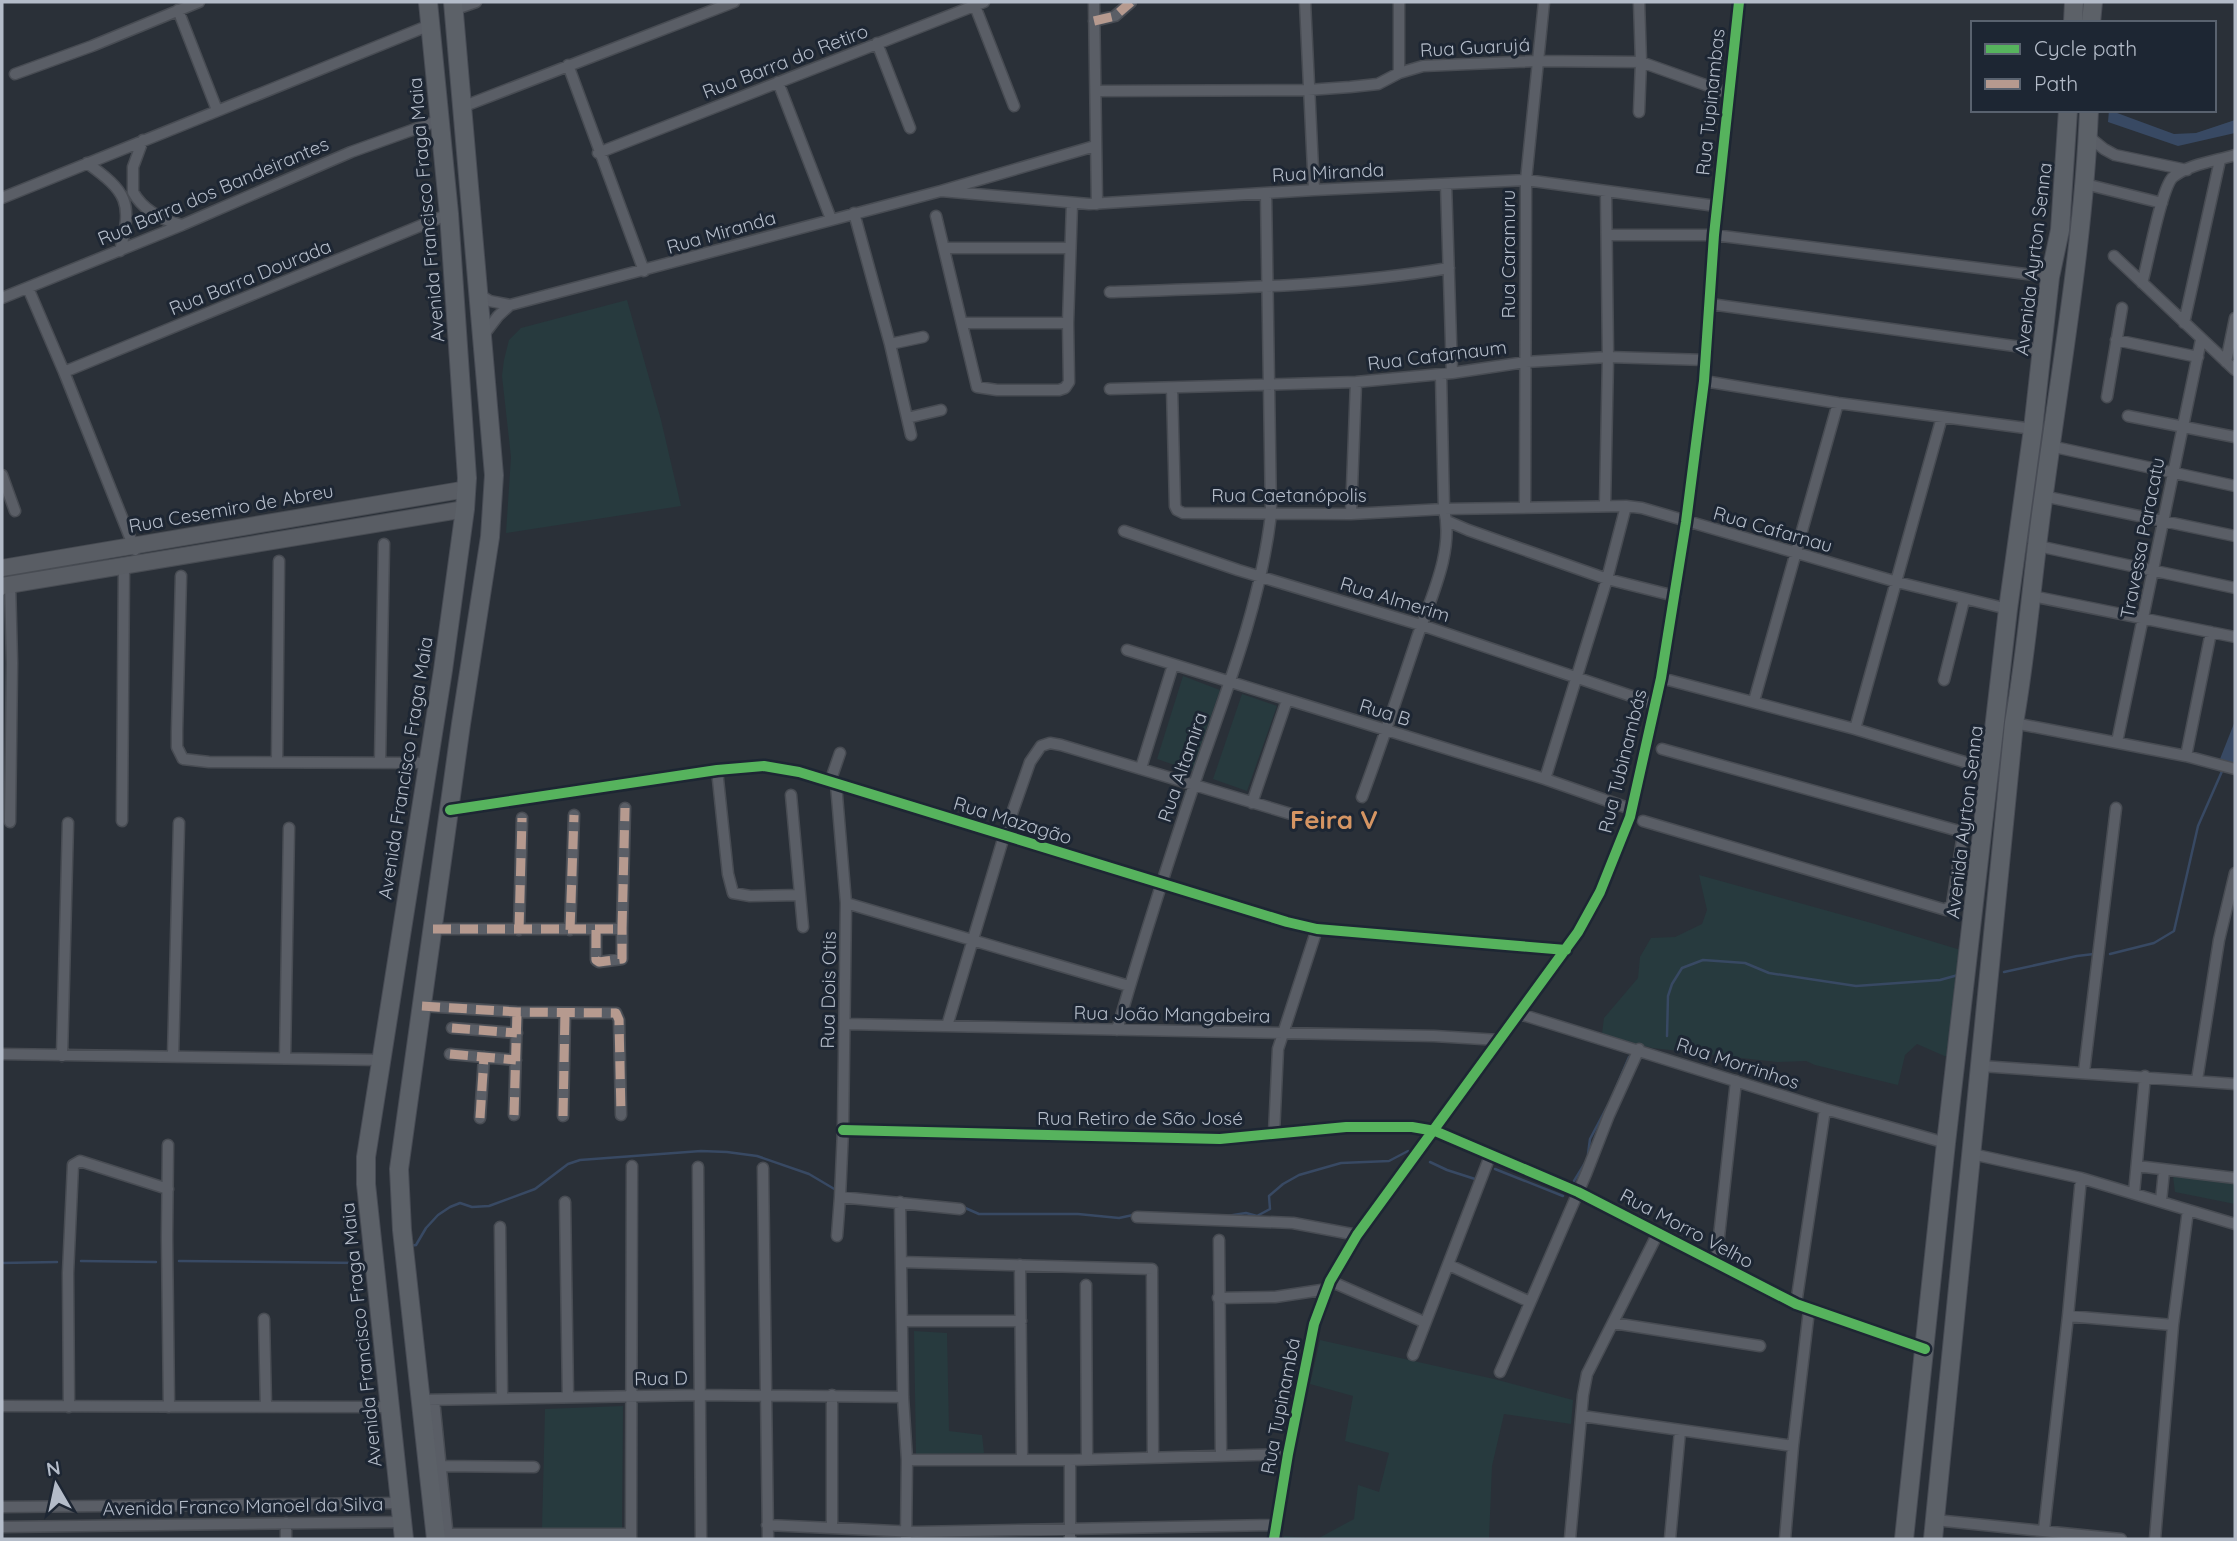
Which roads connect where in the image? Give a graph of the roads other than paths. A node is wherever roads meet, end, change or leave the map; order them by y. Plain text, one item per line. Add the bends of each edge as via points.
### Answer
1 (199, 2) edge
2 (428, 2) edge
3 (475, 2) edge
4 (734, 2) edge
5 (1094, 2) edge
6 (1131, 2) edge
7 (1305, 2) edge
8 (1399, 2) edge
9 (1544, 2) edge
10 (1639, 2) edge
11 (1739, 2) edge
12 (2074, 2) edge
13 (2093, 2) edge
14 (980, 4) edge
15 (453, 6) edge
16 (707, 7) edge
17 (178, 10) junction
18 (1094, 21) junction
19 (2073, 21) edge
20 (2091, 21) edge
21 (430, 25) junction
22 (877, 43) junction
23 (1537, 61) junction
24 (1641, 62) junction
25 (568, 65) junction
26 (1399, 73) junction
27 (15, 74) dead end
28 (778, 82) junction
29 (1308, 90) junction
30 (1096, 91) junction
31 (1728, 93) junction
32 (1014, 106) dead end
33 (462, 107) junction
34 (217, 110) junction
35 (1639, 112) dead end
36 (2068, 112) edge
37 (2089, 112) edge
38 (440, 120) junction
39 (910, 128) dead end
40 (2088, 136) junction
41 (143, 140) junction
42 (1095, 146) junction
43 (598, 153) junction
44 (2235, 155) edge
45 (2220, 160) junction
46 (87, 163) junction
47 (2187, 170) junction
48 (1526, 180) junction
49 (1446, 184) junction
50 (2085, 184) junction
51 (1314, 190) junction
52 (941, 191) junction
53 (1606, 191) junction
54 (1266, 193) junction
55 (128, 194) junction
56 (2, 198) edge
57 (2162, 203) junction
58 (1072, 204) junction
59 (1097, 204) junction
60 (1716, 206) junction
61 (855, 213) junction
62 (449, 214) junction
63 (936, 216) dead end
64 (831, 219) junction
65 (182, 225) junction
66 (1607, 235) junction
67 (1714, 235) junction
68 (944, 248) junction
69 (1070, 248) junction
70 (120, 251) junction
71 (2114, 256) dead end
72 (1449, 268) junction
73 (644, 271) junction
74 (2050, 277) junction
75 (2143, 283) junction
76 (1268, 287) junction
77 (28, 288) junction
78 (1110, 292) dead end
79 (477, 294) junction
80 (2, 298) edge
81 (1710, 304) junction
82 (510, 305) junction
83 (2122, 308) dead end
84 (2235, 318) edge
85 (962, 323) junction
86 (1068, 323) junction
87 (2184, 323) junction
88 (482, 337) junction
89 (923, 337) dead end
90 (2116, 340) junction
91 (2202, 340) junction
92 (890, 344) junction
93 (2043, 350) junction
94 (1608, 357) junction
95 (2198, 357) junction
96 (1706, 360) junction
97 (1526, 362) junction
98 (2226, 362) junction
99 (2235, 370) edge
100 (64, 372) junction
101 (1447, 374) junction
102 (1704, 381) junction
103 (1356, 382) junction
104 (1270, 385) junction
105 (1172, 388) junction
106 (1110, 389) dead end
107 (2107, 397) dead end
108 (1838, 403) junction
109 (941, 410) dead end
110 (2128, 416) dead end
111 (1942, 417) junction
112 (907, 418) junction
113 (2182, 427) junction
114 (2033, 429) junction
115 (911, 435) dead end
116 (2235, 437) edge
117 (2050, 446) junction
118 (2172, 471) junction
119 (2, 475) edge
120 (2235, 486) edge
121 (467, 489) junction
122 (2043, 496) junction
123 (1605, 505) junction
124 (1626, 506) junction
125 (1525, 507) junction
126 (465, 509) junction
127 (1444, 509) junction
128 (15, 511) dead end
129 (1271, 513) junction
130 (1351, 514) junction
131 (278, 520) junction
132 (1447, 521) junction
133 (2162, 521) junction
134 (1686, 522) junction
135 (1124, 531) dead end
136 (2235, 536) edge
137 (279, 541) junction
138 (384, 544) dead end
139 (135, 546) junction
140 (2038, 546) junction
141 (1797, 554) junction
142 (279, 561) dead end
143 (130, 566) junction
144 (2, 568) edge
145 (2153, 570) junction
146 (181, 576) dead end
147 (1260, 576) junction
148 (1607, 579) junction
149 (1897, 582) junction
150 (6, 585) edge
151 (2235, 588) edge
152 (1675, 596) junction
153 (2032, 596) junction
154 (1964, 600) junction
155 (2008, 609) junction
156 (450, 616) junction
157 (2144, 618) junction
158 (478, 622) junction
159 (1421, 625) junction
160 (2211, 632) junction
161 (2235, 637) edge
162 (1127, 650) dead end
163 (7, 663) edge
164 (471, 664) junction
165 (1174, 665) junction
166 (2003, 667) junction
167 (443, 670) junction
168 (2023, 671) junction
169 (1577, 678) junction
170 (1661, 678) junction
171 (1944, 680) dead end
172 (1230, 682) junction
173 (1287, 700) junction
174 (1754, 701) junction
175 (1655, 704) junction
176 (2014, 723) junction
177 (1855, 729) junction
178 (1386, 731) junction
179 (6, 733) edge
180 (2117, 742) junction
181 (1662, 749) dead end
182 (840, 753) dead end
183 (758, 754) dead end
184 (2186, 756) junction
185 (277, 762) junction
186 (380, 762) junction
187 (428, 763) junction
188 (764, 766) junction
189 (1141, 768) junction
190 (717, 769) junction
191 (2235, 769) edge
192 (1991, 770) junction
193 (1545, 779) junction
194 (833, 783) junction
195 (1194, 785) junction
196 (791, 795) dead end
197 (1362, 797) dead end
198 (6, 803) edge
199 (1252, 803) junction
200 (625, 808) dead end
201 (2116, 808) dead end
202 (1632, 809) junction
203 (450, 810) junction
204 (574, 815) dead end
205 (522, 818) dead end
206 (10, 821) dead end
207 (121, 821) dead end
208 (1643, 821) dead end
209 (68, 823) dead end
210 (1321, 823) dead end
211 (179, 824) dead end
212 (289, 828) dead end
213 (1004, 836) junction
214 (2235, 873) edge
215 (1161, 885) junction
216 (800, 895) junction
217 (1954, 895) junction
218 (1975, 898) junction
219 (846, 903) junction
220 (803, 927) dead end
221 (433, 929) junction
222 (622, 929) junction
223 (1317, 929) junction
224 (519, 930) junction
225 (570, 930) junction
226 (596, 930) junction
227 (972, 942) junction
228 (1566, 950) junction
229 (1129, 986) junction
230 (422, 1006) junction
231 (517, 1012) junction
232 (565, 1013) junction
233 (1520, 1014) junction
234 (845, 1024) junction
235 (947, 1026) junction
236 (452, 1028) dead end
237 (1117, 1030) junction
238 (517, 1033) junction
239 (1283, 1034) junction
240 (1499, 1040) junction
241 (1639, 1049) junction
242 (2, 1054) edge
243 (450, 1054) dead end
244 (62, 1056) junction
245 (173, 1056) junction
246 (484, 1057) junction
247 (285, 1058) junction
248 (380, 1060) junction
249 (516, 1060) junction
250 (1981, 1066) junction
251 (2084, 1072) junction
252 (2145, 1076) junction
253 (2197, 1080) junction
254 (1736, 1081) junction
255 (2235, 1084) edge
256 (1825, 1108) junction
257 (514, 1115) dead end
258 (621, 1115) dead end
259 (563, 1116) dead end
260 (480, 1118) dead end
261 (844, 1130) junction
262 (1434, 1130) junction
263 (1274, 1133) junction
264 (1946, 1143) junction
265 (168, 1145) dead end
266 (1972, 1154) junction
267 (1490, 1156) junction
268 (632, 1166) dead end
269 (2137, 1166) junction
270 (698, 1167) dead end
271 (764, 1168) dead end
272 (2164, 1171) junction
273 (2081, 1178) junction
274 (2235, 1178) edge
275 (168, 1189) junction
276 (841, 1190) junction
277 (1578, 1192) junction
278 (2134, 1193) junction
279 (565, 1202) dead end
280 (900, 1202) junction
281 (2161, 1202) junction
282 (960, 1209) dead end
283 (2188, 1210) junction
284 (1138, 1217) dead end
285 (2235, 1224) edge
286 (499, 1227) dead end
287 (1658, 1233) junction
288 (1357, 1235) junction
289 (836, 1236) dead end
290 (1219, 1240) dead end
291 (901, 1262) junction
292 (1716, 1264) junction
293 (1020, 1265) junction
294 (1449, 1265) junction
295 (1086, 1285) dead end
296 (1329, 1285) junction
297 (1218, 1298) junction
298 (1530, 1302) junction
299 (1796, 1304) junction
300 (1810, 1310) junction
301 (2068, 1316) junction
302 (264, 1319) dead end
303 (902, 1321) junction
304 (1021, 1321) junction
305 (1424, 1322) junction
306 (1613, 1323) junction
307 (2173, 1325) junction
308 (1760, 1346) dead end
309 (1925, 1349) junction
310 (1413, 1355) dead end
311 (1500, 1372) dead end
312 (700, 1395) junction
313 (766, 1395) junction
314 (832, 1395) junction
315 (633, 1396) junction
316 (568, 1397) junction
317 (904, 1397) junction
318 (502, 1398) junction
319 (427, 1400) junction
320 (2, 1406) edge
321 (69, 1407) junction
322 (169, 1407) junction
323 (266, 1407) junction
324 (389, 1408) junction
325 (1582, 1416) junction
326 (1680, 1431) junction
327 (1793, 1446) junction
328 (1288, 1454) junction
329 (1221, 1455) junction
330 (1153, 1457) junction
331 (1087, 1459) junction
332 (907, 1460) junction
333 (1022, 1460) junction
334 (1070, 1460) junction
335 (441, 1466) junction
336 (534, 1467) dead end
337 (399, 1503) junction
338 (2, 1507) edge
339 (1935, 1520) junction
340 (286, 1523) junction
341 (767, 1525) junction
342 (1276, 1525) junction
343 (2, 1527) edge
344 (832, 1527) junction
345 (2044, 1530) junction
346 (403, 1531) edge
347 (1070, 1534) edge
348 (906, 1535) edge
349 (631, 1537) edge
350 (444, 1538) edge
351 (286, 1539) edge
352 (701, 1539) edge
353 (768, 1539) edge
354 (1274, 1539) edge
355 (1570, 1539) edge
356 (1670, 1539) edge
357 (1785, 1539) edge
358 (1904, 1539) edge
359 (1933, 1539) edge
360 (2122, 1539) edge
361 (2155, 1539) edge

1 - 17 street
2 - 21 main road, Avenida Francisco Fraga Maia
3 - 15 street
4 - 16 street
5 - 18 street
6 - 18 street via 1115,16
7 - 29 street
8 - 26 street
9 - 23 street, Rua Caramuru
10 - 24 street
11 - 31 street, Rua Tupinambas
12 - 19 main road
13 - 20 main road
14 - 22 street, Rua Barra do Retiro
14 - 32 street
15 - 33 main road
16 - 25 street
17 - 27 street
17 - 34 street
18 - 30 street
21 - 34 street
21 - 38 main road, Avenida Francisco Fraga Maia
22 - 28 street, Rua Barra do Retiro
22 - 39 street
23 - 24 street, Rua Guarujá
23 - 26 street, Rua Guarujá via 1431,65
23 - 48 street, Rua Caramuru
24 - 31 street, Rua Guarujá
24 - 35 street
25 - 33 street
25 - 43 street
26 - 29 street, Rua Guarujá via 1378,84
28 - 43 street, Rua Barra do Retiro
28 - 64 street
29 - 30 street, Rua Guarujá
29 - 51 street
30 - 42 street
31 - 60 street, Rua Tupinambas
33 - 79 main road
34 - 41 street
36 - 74 main road, Avenida Ayrton Senna via 2060,230
37 - 40 main road, Avenida Ayrton Senna
38 - 62 main road, Avenida Francisco Fraga Maia
38 - 65 street, Rua Barra dos Bandeirantes via 351,152
40 - 47 street via 2115,155
40 - 50 main road, Avenida Ayrton Senna
41 - 46 street
41 - 55 street
42 - 52 street, Rua Miranda
42 - 59 street
43 - 73 street
44 - 45 street
45 - 47 street
45 - 87 street
46 - 55 street
46 - 56 street
47 - 57 street via 2168,184
48 - 49 street, Rua Miranda
48 - 53 street, Rua Miranda
48 - 97 street, Rua Caramuru
49 - 51 street, Rua Miranda
49 - 72 street
50 - 57 street
50 - 117 main road, Avenida Ayrton Senna
51 - 54 street, Rua Miranda
52 - 58 street, Rua Miranda
52 - 61 street, Rua Miranda
53 - 60 street, Rua Miranda
53 - 66 street
54 - 59 street, Rua Miranda
54 - 76 street, Rua Altamira
55 - 65 street via 163,219
55 - 70 street
57 - 75 street
58 - 59 street, Rua Miranda
58 - 69 street
60 - 67 street, Rua Tubinambás
61 - 64 street, Rua Miranda
61 - 92 street
62 - 100 street, Rua Barra Dourada
62 - 121 main road, Avenida Francisco Fraga Maia
63 - 68 street
64 - 73 street, Rua Miranda
65 - 70 street, Rua Barra dos Bandeirantes
66 - 67 street
66 - 94 street
67 - 74 street
67 - 81 street, Rua Tubinambás
68 - 69 street
68 - 85 street
69 - 86 street
70 - 77 street, Rua Barra dos Bandeirantes
71 - 75 street
72 - 76 street
72 - 101 street
73 - 82 street, Rua Miranda
74 - 93 main road, Avenida Ayrton Senna
75 - 87 street
76 - 78 street
76 - 104 street, Rua Altamira
77 - 80 street, Rua Barra dos Bandeirantes
77 - 100 street
79 - 82 street
79 - 88 main road
81 - 93 street
81 - 96 street, Rua Tubinambás
82 - 88 street
83 - 90 street
84 - 98 street
85 - 86 street
85 - 86 street via 977,387 997,390 1065,388 1069,382
87 - 91 street
88 - 158 main road via 494,475
89 - 92 street
90 - 95 street
90 - 107 street
91 - 95 street, Travessa Paracatu
91 - 98 street
92 - 112 street
93 - 114 main road, Avenida Ayrton Senna
94 - 96 street, Rua Cafarnaum
94 - 97 street, Rua Cafarnaum
94 - 123 street
95 - 113 street, Travessa Paracatu
96 - 102 street, Rua Tubinambás
97 - 101 street, Rua Cafarnaum
97 - 125 street, Rua Caramuru
98 - 99 street
100 - 139 street
101 - 103 street, Rua Cafarnaum
101 - 127 street
102 - 108 street
102 - 134 street, Rua Tubinambás
103 - 104 street, Rua Cafarnaum
103 - 130 street
104 - 105 street, Rua Cafarnaum
104 - 129 street, Rua Altamira
105 - 106 street, Rua Cafarnaum
105 - 129 street, Rua Caetanópolis via 1177,510
108 - 111 street
108 - 141 street
109 - 112 street
110 - 113 street
111 - 114 street
111 - 149 street
112 - 115 street
113 - 116 street
113 - 118 street, Travessa Paracatu
114 - 155 main road, Avenida Ayrton Senna
117 - 118 street
117 - 122 main road, Avenida Ayrton Senna
118 - 120 street
118 - 133 street, Travessa Paracatu
119 - 128 street
121 - 126 main road, Avenida Francisco Fraga Maia
121 - 131 street, Rua Cesemiro de Abreu
122 - 133 street
122 - 140 main road, Avenida Ayrton Senna
123 - 124 street, Rua Cafarnau
123 - 125 street, Rua Cafarnau
124 - 134 street, Rua Cafarnau
124 - 148 street
125 - 127 street, Rua Caetanópolis
126 - 137 street, Rua Cesemiro de Abreu
126 - 156 main road, Avenida Francisco Fraga Maia
127 - 130 street, Rua Caetanópolis
127 - 132 street
129 - 130 street, Rua Caetanópolis
129 - 147 street, Rua Altamira
131 - 137 street
131 - 139 street, Rua Cesemiro de Abreu
132 - 148 street
132 - 159 street via 1444,554
133 - 136 street
133 - 145 street, Travessa Paracatu
134 - 141 street, Rua Cafarnau
134 - 152 street, Rua Tubinambás
135 - 147 street, Rua Almerim
137 - 143 street, Rua Cesemiro de Abreu
138 - 186 street
139 - 143 street
139 - 144 street, Rua Cesemiro de Abreu
140 - 145 street
140 - 153 main road, Avenida Ayrton Senna
141 - 149 street, Rua Cafarnau
141 - 174 street
142 - 185 street
143 - 150 street, Rua Cesemiro de Abreu
143 - 207 street
145 - 151 street
145 - 157 street, Travessa Paracatu
146 - 185 street via 177,747 183,759
147 - 159 street, Rua Almerim
147 - 172 street, Rua Altamira
148 - 152 street
148 - 169 street
149 - 154 street, Rua Cafarnau
149 - 177 street
150 - 163 street
152 - 170 street, Rua Tubinambás
153 - 157 street
153 - 168 main road, Avenida Ayrton Senna
154 - 155 street, Rua Cafarnau
154 - 171 street
155 - 166 main road, Avenida Ayrton Senna
156 - 158 main road via 453,636 461,645
156 - 167 main road, Avenida Francisco Fraga Maia
157 - 160 street
157 - 180 street, Travessa Paracatu
158 - 164 main road
159 - 169 street, Rua Almerim
159 - 178 street
160 - 161 street
160 - 184 street
162 - 165 street, Rua B
163 - 179 street
164 - 167 main road via 468,650 460,649
164 - 203 main road
165 - 172 street, Rua B
165 - 189 street
166 - 168 main road
166 - 192 main road, Avenida Ayrton Senna
167 - 187 main road, Avenida Francisco Fraga Maia
168 - 176 main road, Avenida Ayrton Senna
169 - 175 street, Rua Almerim
169 - 193 street
170 - 174 street
170 - 175 street, Rua Tubinambás
172 - 173 street, Rua B
172 - 195 street, Rua Altamira
173 - 178 street, Rua B
173 - 199 street
174 - 177 street
175 - 202 street, Rua Tubinambás
176 - 180 street
176 - 250 main road, Avenida Ayrton Senna
177 - 192 street
178 - 193 street, Rua B
178 - 197 street
179 - 198 street
180 - 184 street
181 - 217 street via 1959,831 1962,840
182 - 194 street
183 - 188 street
184 - 191 street
185 - 186 street
186 - 187 street
187 - 248 main road, Avenida Francisco Fraga Maia
188 - 190 street, Rua Mazagão
188 - 194 street, Rua Mazagão via 801,769
189 - 195 street
189 - 213 street via 1050,743 1036,751 1030,762
190 - 203 street, Rua Mazagão
190 - 216 street via 733,893
192 - 218 main road, Avenida Ayrton Senna
193 - 202 street, Rua B
194 - 213 street, Rua Mazagão
194 - 219 street, Rua Dois Otis
195 - 199 street
195 - 215 street, Rua Altamira
196 - 216 street
198 - 206 street
199 - 210 street
200 - 222 street
201 - 251 street
202 - 228 street, Rua Tubinambás via 1600,892
203 - 221 main road
204 - 225 street
205 - 224 street
208 - 217 street via 1945,909 1952,905
209 - 244 street
211 - 245 street
212 - 247 street
213 - 215 street, Rua Mazagão
213 - 227 street
214 - 253 street via 2219,940
215 - 223 street, Rua Mazagão
215 - 229 street, Rua Altamira
216 - 220 street
217 - 218 street
218 - 264 main road, Avenida Ayrton Senna
219 - 227 street
219 - 234 street, Rua Dois Otis
221 - 224 street
221 - 230 main road
222 - 226 street
222 - 226 street via 622,959 600,962 596,960
223 - 228 street, Rua Mazagão
223 - 239 street
224 - 225 street
225 - 226 street
227 - 229 street
227 - 235 street
228 - 233 street, Rua Tubinambás
229 - 237 street, Rua Altamira
230 - 231 street
230 - 319 main road via 400,1169 402,1230
231 - 232 street
231 - 238 street
232 - 258 street via 618,1015
232 - 259 street
233 - 240 street, Rua Tubinambás
233 - 241 street, Rua Morrinhos
234 - 235 street, Rua João Mangabeira
234 - 261 street, Rua Dois Otis
235 - 237 street, Rua João Mangabeira
236 - 238 street
237 - 239 street, Rua João Mangabeira
238 - 249 street
239 - 240 street, Rua João Mangabeira
239 - 263 street via 1277,1057
240 - 262 street, Rua Tubinambás
241 - 254 street, Rua Morrinhos
241 - 277 street
242 - 244 street
243 - 246 street
244 - 245 street
245 - 247 street
246 - 249 street
246 - 260 street
247 - 248 street
248 - 324 main road, Avenida Francisco Fraga Maia via 366,1184
249 - 257 street
250 - 251 street
250 - 266 main road, Avenida Ayrton Senna
251 - 252 street
252 - 253 street
252 - 269 street
253 - 255 street
254 - 256 street, Rua Morrinhos
254 - 292 street
256 - 264 street, Rua Morrinhos
256 - 299 street
261 - 263 street, Rua Retiro de São José via 1220,1139
261 - 276 street, Rua Dois Otis
262 - 263 street, Rua Retiro de São José via 1359,1127
262 - 267 street, Rua Morro Velho
262 - 288 street, Rua Tubinambás
264 - 309 main road, Avenida Ayrton Senna
265 - 275 street
266 - 273 street
266 - 339 main road, Avenida Ayrton Senna
267 - 277 street, Rua Morro Velho
267 - 294 street
268 - 315 street
269 - 272 street
269 - 278 street
270 - 312 street
271 - 313 street
272 - 274 street
272 - 281 street
273 - 278 street
273 - 301 street
275 - 321 street via 80,1161 73,1165
275 - 322 street
276 - 280 street
276 - 289 street, Rua Dois Otis
277 - 287 street, Rua Morro Velho
277 - 298 street
278 - 281 street
279 - 316 street
280 - 282 street
280 - 291 street
281 - 283 street
283 - 285 street
283 - 307 street
284 - 288 street via 1293,1223
286 - 318 street
287 - 292 street, Rua Morro Velho
287 - 306 street
288 - 296 street, Rua Tubinambás
290 - 297 street
291 - 293 street
291 - 303 street
292 - 299 street, Rua Morro Velho
293 - 304 street
293 - 330 street via 1152,1269
294 - 298 street
294 - 305 street
295 - 331 street
296 - 297 street via 1275,1297
296 - 305 street
296 - 328 street, Rua Tupinambá via 1314,1324
297 - 329 street
298 - 311 street
299 - 300 street, Rua Morro Velho
300 - 309 street, Rua Morro Velho
300 - 327 street
301 - 307 street
301 - 345 street
302 - 323 street
303 - 304 street
303 - 317 street
304 - 333 street
305 - 310 street
306 - 308 street
306 - 325 street via 1587,1374
307 - 361 street
309 - 358 main road, Avenida Ayrton Senna
312 - 313 street, Rua D
312 - 315 street, Rua D
312 - 352 street
313 - 314 street, Rua D
313 - 341 street
314 - 317 street, Rua D
314 - 344 street
315 - 316 street, Rua D
315 - 349 street
316 - 318 street, Rua D
317 - 332 street
318 - 319 street, Rua D
319 - 335 street
319 - 350 main road
320 - 321 street
321 - 322 street
322 - 323 street
323 - 324 street
324 - 337 main road, Avenida Francisco Fraga Maia
325 - 326 street
325 - 355 street
326 - 327 street
326 - 356 street
327 - 357 street
328 - 329 street
328 - 342 street, Rua Tupinambá
329 - 330 street
330 - 331 street
331 - 334 street
332 - 333 street
332 - 348 street
333 - 334 street
334 - 347 street
335 - 336 street
335 - 350 street
337 - 338 street, Avenida Franco Manoel da Silva
337 - 346 main road, Avenida Francisco Fraga Maia
339 - 345 street
339 - 359 main road, Avenida Ayrton Senna
340 - 343 street, Avenida Franco Manoel da Silva
340 - 346 street, Avenida Franco Manoel da Silva
340 - 351 street
341 - 344 street
341 - 353 street
342 - 347 street
342 - 354 street, Rua Tupinambá
344 - 348 street
345 - 360 street
347 - 348 street
349 - 350 street

